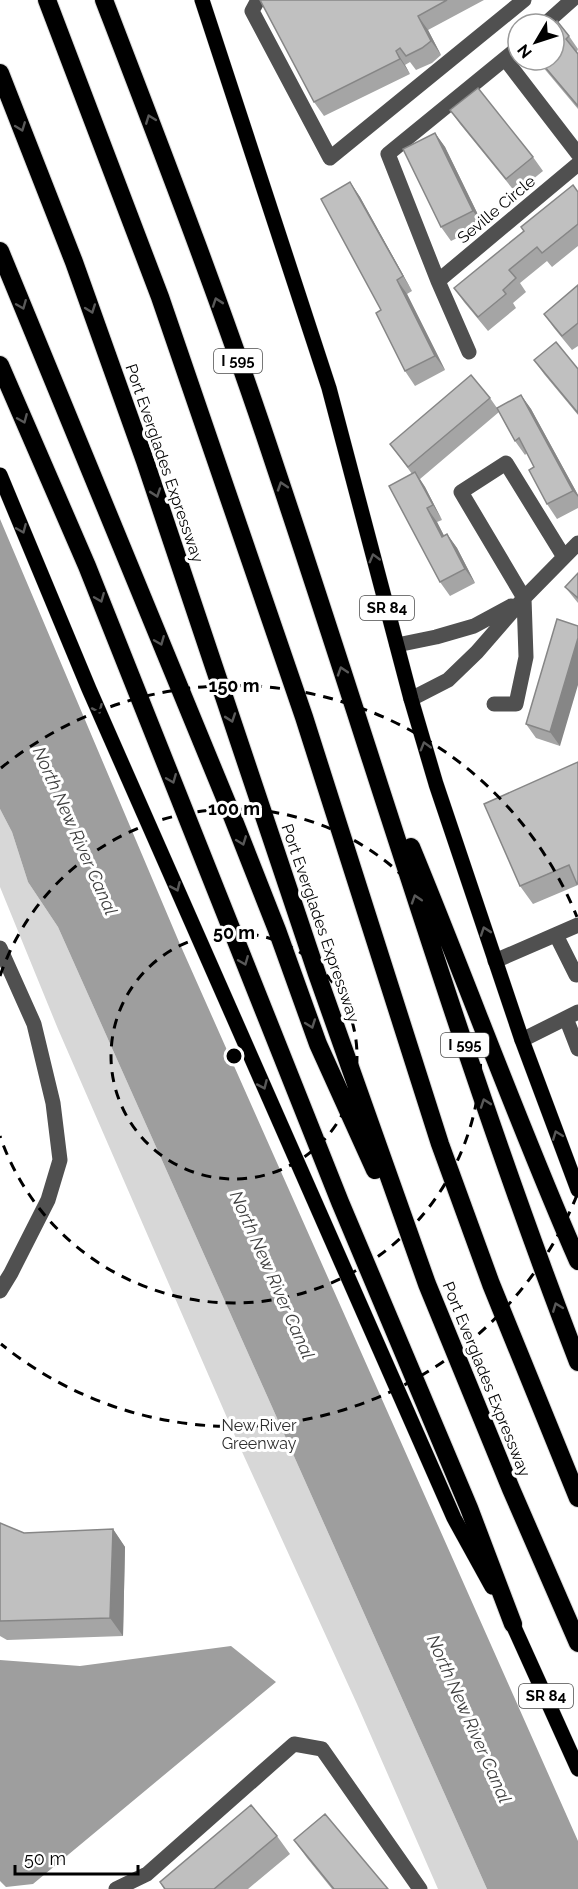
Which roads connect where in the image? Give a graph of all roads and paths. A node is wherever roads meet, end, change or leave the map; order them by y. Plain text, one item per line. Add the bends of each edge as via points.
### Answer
1 (47, 0) edge
2 (104, 0) edge
3 (202, 0) edge
4 (258, 0) edge
5 (524, 0) edge
6 (572, 0) edge
7 (558, 12) edge
8 (505, 59) joint
9 (0, 73) edge
10 (578, 154) edge
11 (578, 164) edge
12 (0, 251) edge
13 (438, 281) junction
14 (469, 352) dead end
15 (0, 365) edge
16 (0, 475) edge
17 (578, 543) edge
18 (564, 557) junction
19 (524, 597) junction
20 (397, 645) junction
21 (411, 699) junction
22 (494, 705) dead end
23 (361, 726) junction
24 (578, 925) edge
25 (556, 935) junction
26 (0, 948) edge
27 (495, 962) junction
28 (578, 974) edge
29 (572, 1015) edge
30 (522, 1040) junction
31 (578, 1049) edge
32 (578, 1190) edge
33 (578, 1261) edge
34 (427, 1284) junction
35 (0, 1291) edge
36 (578, 1362) edge
37 (578, 1498) edge
38 (513, 1624) junction
39 (578, 1643) edge
40 (578, 1769) edge
41 (116, 1889) edge
42 (420, 1889) edge

1 - 37 highway via 176,342 304,717 440,1144 491,1284
23 -> 2 highway, I 595 via 190,225
20 -> 3 main road, SR 84 via 329,388
4 - 5 street via 252,11 330,158
6 - 7 street
8 - 10 street
8 - 13 street via 388,154
9 -> 34 highway, Port Everglades Expressway via 74,262 141,450 317,974
11 - 13 street, Seville Circle
12 -> 34 highway via 227,803 318,1044
13 - 14 street
15 -> 38 highway via 87,566
16 -> 38 main road, SR 84 via 89,690 453,1518
17 - 18 street
18 - 19 street
18 - 19 street via 506,463 461,492
19 - 20 street via 474,626
19 - 21 street via 448,680
19 - 22 street via 526,657 516,704
20 - 21 main road, SR 84
27 -> 21 main road, SR 84
23 - 33 highway
36 -> 23 highway, I 595 via 442,978
24 - 25 street
25 - 27 street
25 - 28 street
26 - 35 street via 34,1024 53,1103 60,1160 44,1208
27 - 30 main road, SR 84
29 - 30 street
29 - 31 street
32 -> 30 main road, SR 84
34 - 39 highway, Port Everglades Expressway
38 - 40 main road, SR 84
41 - 42 street via 147,1874 294,1744 322,1749

